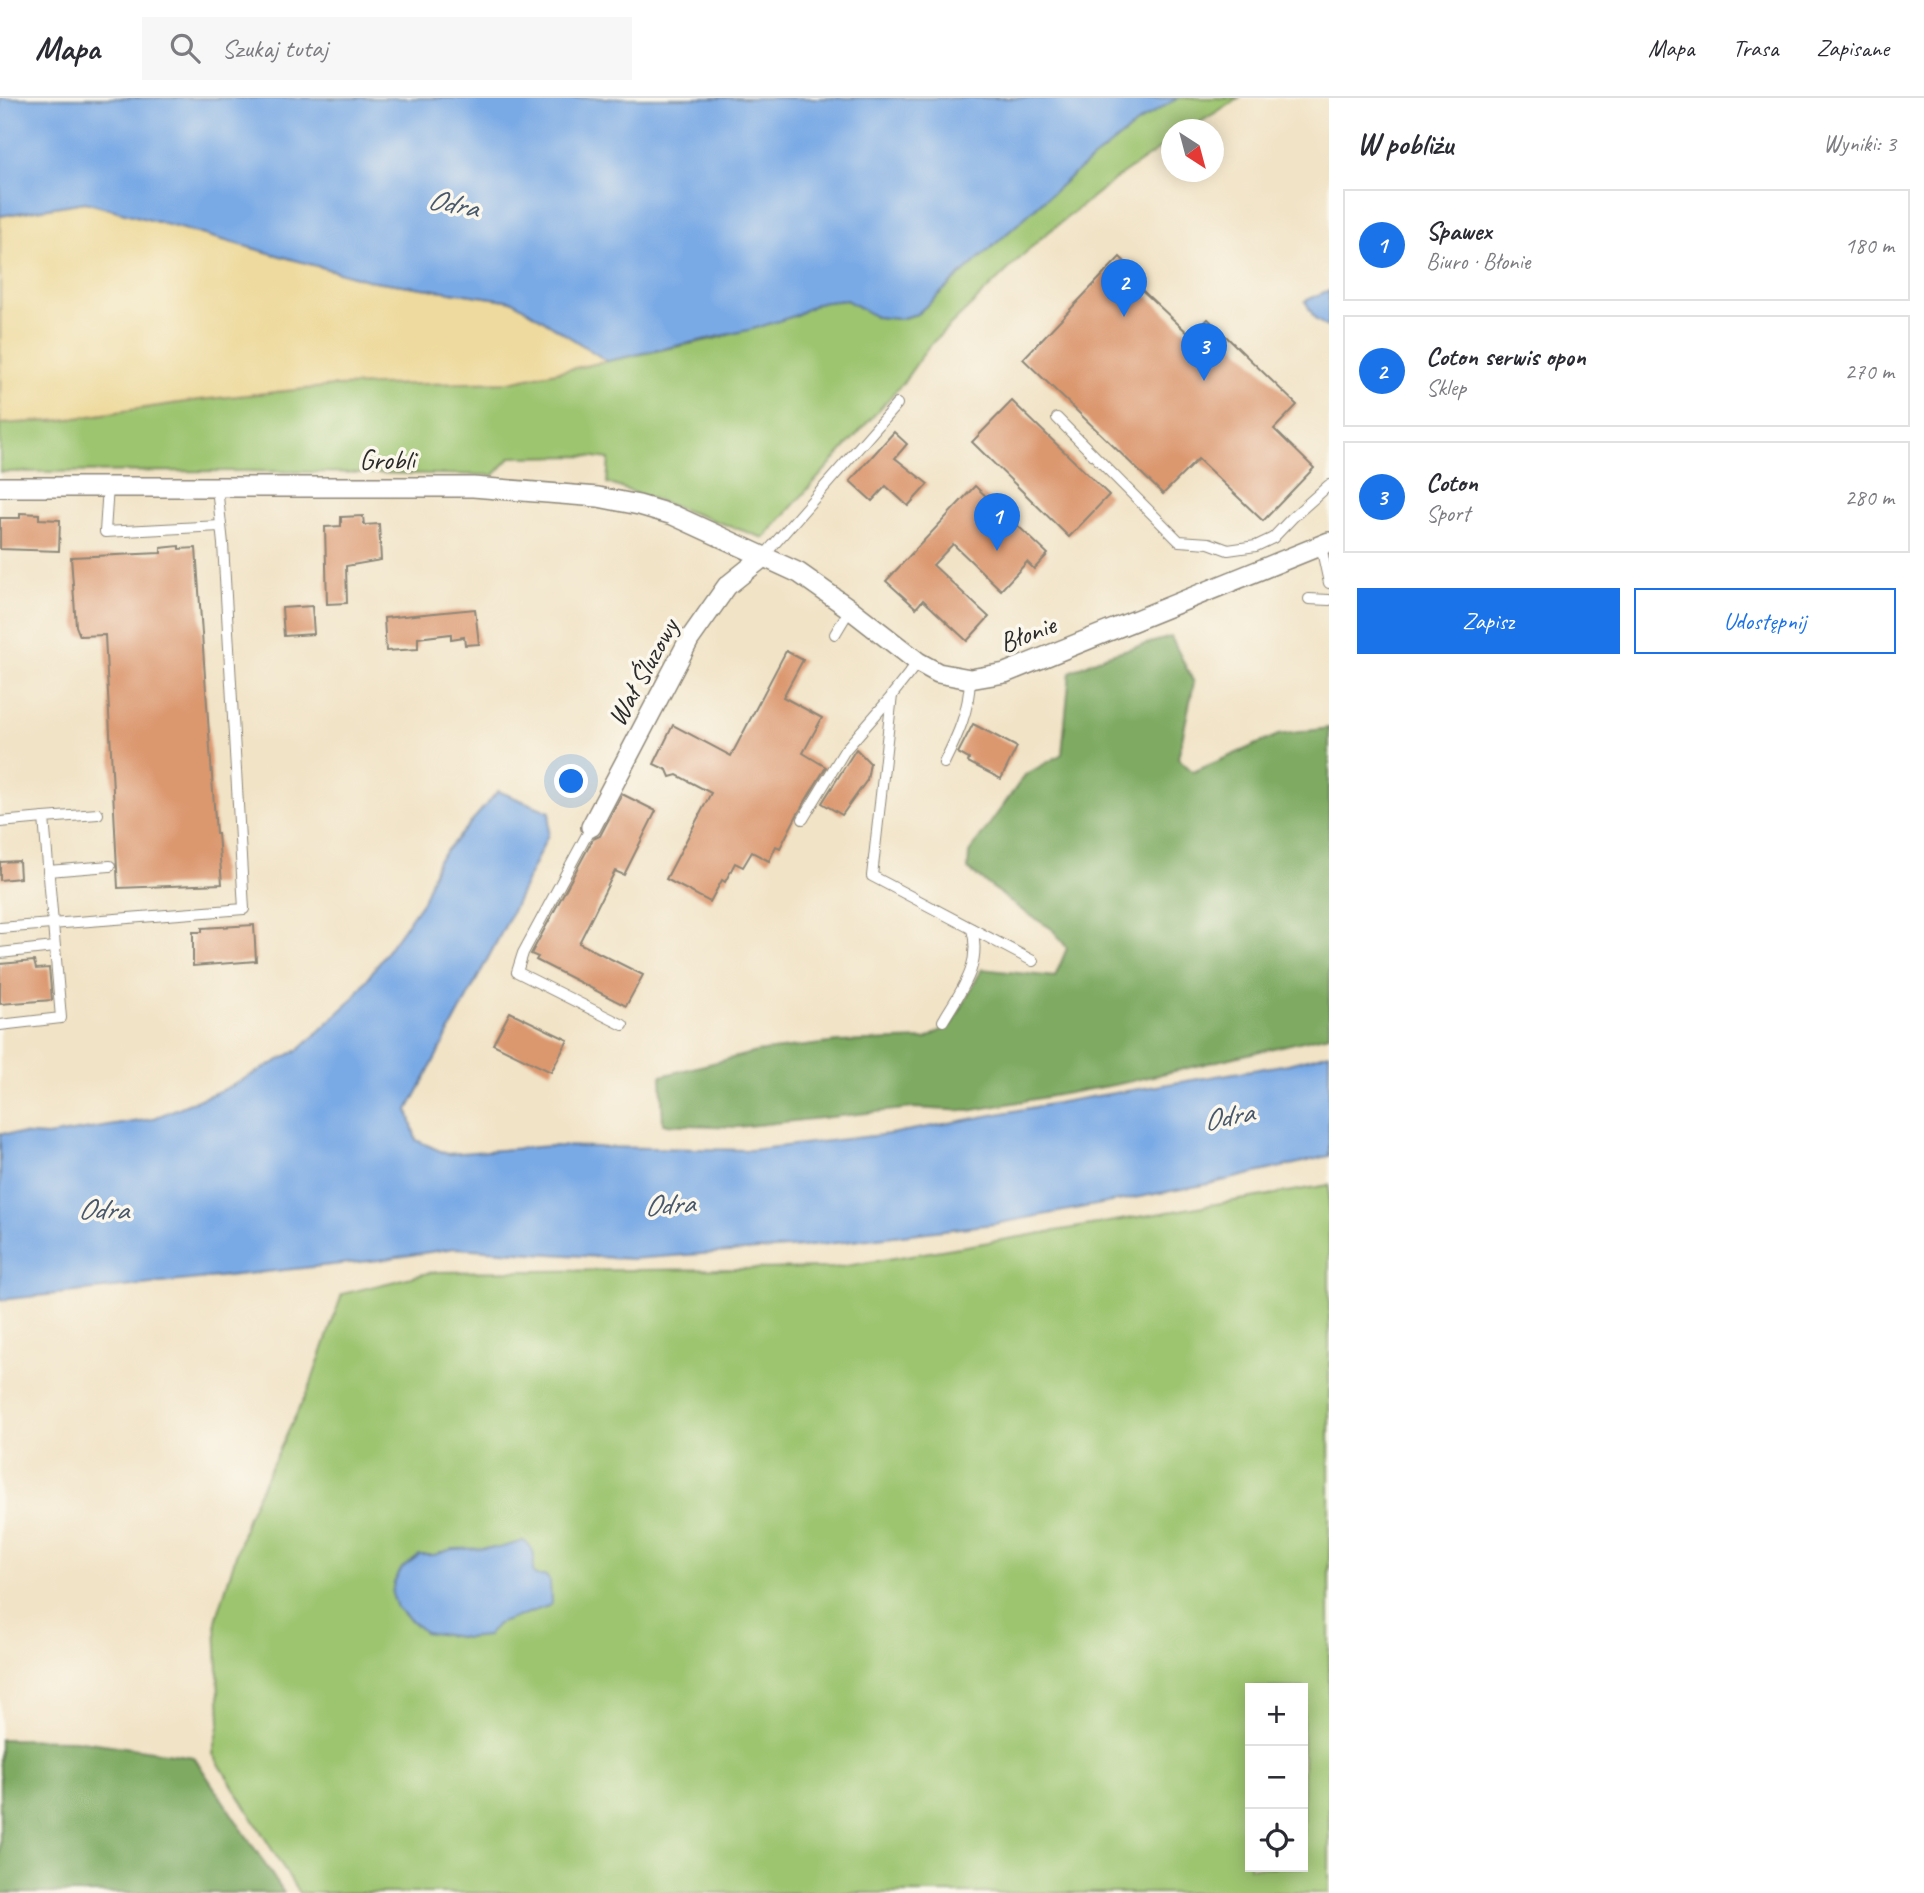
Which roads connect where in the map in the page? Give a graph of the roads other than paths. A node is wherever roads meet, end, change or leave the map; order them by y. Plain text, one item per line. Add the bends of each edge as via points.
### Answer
1 (897, 404) dead end
2 (1056, 418) dead end
3 (1329, 485) edge
4 (108, 486) junction
5 (0, 487) edge
6 (217, 487) junction
7 (220, 526) junction
8 (1325, 544) edge
9 (762, 558) junction
10 (1329, 583) edge
11 (1309, 599) dead end
12 (1329, 600) edge
13 (850, 609) junction
14 (835, 634) dead end
15 (918, 662) junction
16 (970, 680) junction
17 (892, 695) junction
18 (944, 763) dead end
19 (98, 814) dead end
20 (44, 818) junction
21 (803, 819) dead end
22 (0, 822) edge
23 (591, 827) joint
24 (110, 866) dead end
25 (48, 871) junction
26 (53, 925) junction
27 (0, 928) edge
28 (972, 929) junction
29 (54, 947) junction
30 (0, 953) edge
31 (1033, 961) dead end
32 (943, 1021) dead end
33 (0, 1025) edge
34 (623, 1025) dead end

1 - 9 lane
2 - 3 lane via 1179,541 1228,550 1256,546 1273,538
4 - 5 street, Grobli
4 - 6 street, Grobli
4 - 7 lane via 105,532
6 - 7 lane
6 - 9 street, Grobli via 473,487 598,497 673,515
7 - 26 lane via 244,909
8 - 10 lane
8 - 16 street, Błonie via 1005,673
9 - 13 street, Błonie via 799,573
9 - 23 street, Wał Śluzowy via 727,586 689,640
11 - 12 lane
13 - 14 lane
13 - 15 street, Błonie
15 - 16 street, Błonie via 939,673
15 - 17 lane
16 - 18 lane via 964,723
17 - 21 lane via 845,750
17 - 28 lane via 872,876
19 - 20 lane
20 - 22 lane
20 - 25 lane
23 - 34 lane via 517,972
24 - 25 lane
25 - 26 lane
26 - 27 lane
26 - 29 lane
28 - 31 lane
28 - 32 lane via 976,955
29 - 30 lane
29 - 33 lane via 61,1018

